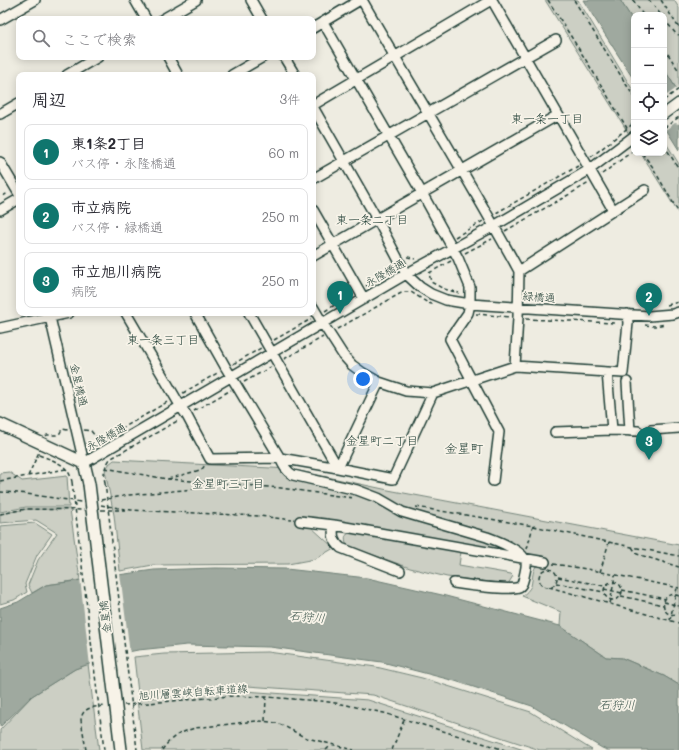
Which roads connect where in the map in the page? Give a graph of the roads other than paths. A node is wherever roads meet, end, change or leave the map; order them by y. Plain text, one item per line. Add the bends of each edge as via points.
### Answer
1 (35, 0) edge
2 (135, 0) edge
3 (196, 0) edge
4 (251, 0) edge
5 (361, 0) edge
6 (491, 0) edge
7 (144, 16) edge
8 (169, 16) edge
9 (260, 16) edge
10 (0, 20) edge
11 (323, 22) junction
12 (316, 26) edge
13 (556, 40) dead end
14 (394, 56) junction
15 (525, 58) junction
16 (93, 60) edge
17 (170, 60) edge
18 (258, 60) edge
19 (286, 60) edge
20 (72, 72) edge
21 (176, 72) edge
22 (239, 72) edge
23 (293, 72) edge
24 (356, 79) junction
25 (679, 103) edge
26 (316, 104) edge
27 (16, 105) edge
28 (316, 111) edge
29 (667, 112) edge
30 (0, 114) edge
31 (428, 114) junction
32 (558, 115) junction
33 (389, 136) junction
34 (631, 138) edge
35 (0, 162) edge
36 (344, 162) junction
37 (461, 170) junction
38 (589, 170) junction
39 (316, 177) edge
40 (16, 189) edge
41 (645, 190) dead end
42 (422, 193) junction
43 (16, 202) edge
44 (0, 210) edge
45 (612, 210) junction
46 (316, 215) edge
47 (377, 219) junction
48 (494, 226) junction
49 (333, 244) junction
50 (453, 249) junction
51 (316, 254) edge
52 (519, 271) junction
53 (406, 274) junction
54 (364, 300) junction
55 (518, 307) junction
56 (469, 308) junction
57 (316, 312) edge
58 (679, 312) edge
59 (46, 316) edge
60 (50, 316) edge
61 (128, 316) edge
62 (197, 316) edge
63 (251, 316) edge
64 (628, 319) junction
65 (323, 324) junction
66 (0, 328) edge
67 (272, 353) junction
68 (515, 366) junction
69 (607, 372) junction
70 (231, 377) junction
71 (471, 380) junction
72 (379, 382) junction
73 (627, 382) dead end
74 (433, 393) junction
75 (619, 405) junction
76 (181, 407) junction
77 (0, 424) edge
78 (679, 428) edge
79 (612, 430) junction
80 (652, 430) dead end
81 (555, 432) dead end
82 (280, 458) junction
83 (84, 463) junction
84 (338, 468) junction
85 (493, 481) dead end
86 (300, 521) road end
87 (334, 525) junction
88 (525, 559) junction
89 (546, 562) road end
90 (400, 570) dead end
91 (454, 583) dead end
92 (121, 750) edge

1 - 10 street
2 - 7 street
3 - 8 street
4 - 9 street
5 - 11 street
5 - 14 street
6 - 14 street
6 - 15 street
11 - 12 street
11 - 24 street
13 - 15 street
14 - 24 street
14 - 31 street
15 - 31 street
15 - 32 street
16 - 20 street
17 - 21 street
18 - 22 street
19 - 23 street
24 - 26 street
24 - 33 street
25 - 29 street
27 - 30 street
28 - 36 street, 緑橋通
31 - 33 street
31 - 37 street
32 - 37 street
32 - 38 street
33 - 36 street
33 - 42 street
34 - 38 street, 永隆橋通
35 - 40 street
36 - 39 street
36 - 47 street, 緑橋通
37 - 42 street
37 - 48 street
38 - 45 street
38 - 48 street, 永隆橋通
41 - 45 street
42 - 47 street
42 - 50 street
43 - 44 street
45 - 52 street
46 - 49 street
47 - 49 street
47 - 53 street, 緑橋通
48 - 50 street, 永隆橋通
48 - 52 street
49 - 51 street
49 - 54 street
50 - 53 street, 永隆橋通
50 - 56 street via 470,287
52 - 55 street
53 - 54 street, 永隆橋通
53 - 56 street, 緑橋通 via 432,294
54 - 65 street, 永隆橋通
55 - 56 street, 緑橋通
55 - 64 street, 緑橋通
55 - 68 street
56 - 71 street via 450,339
57 - 65 street
58 - 64 street, 緑橋通
59 - 66 street
60 - 83 street, 金星橋通
61 - 76 street
62 - 70 street
63 - 67 street
64 - 69 street via 623,373
65 - 67 street, 永隆橋通
65 - 72 street via 352,365
67 - 70 street, 永隆橋通
67 - 84 street
68 - 69 street
68 - 71 street
69 - 75 street
70 - 76 street, 永隆橋通
70 - 82 street
71 - 74 street
71 - 85 street via 499,432
72 - 74 street via 406,391
72 - 84 street
73 - 75 street
74 - 84 street via 393,479
75 - 79 street
75 - 79 street via 634,431
76 - 82 street via 210,459
76 - 83 street, 永隆橋通
77 - 83 main road
78 - 80 street
79 - 81 street
82 - 84 street
82 - 88 street via 287,471 293,475 369,494 402,512 501,542
83 - 92 main road, 金星橋, bridge via 89,484
86 - 87 street
87 - 88 street
87 - 90 street via 333,538 341,548
88 - 89 street
88 - 91 street via 523,581 518,588

